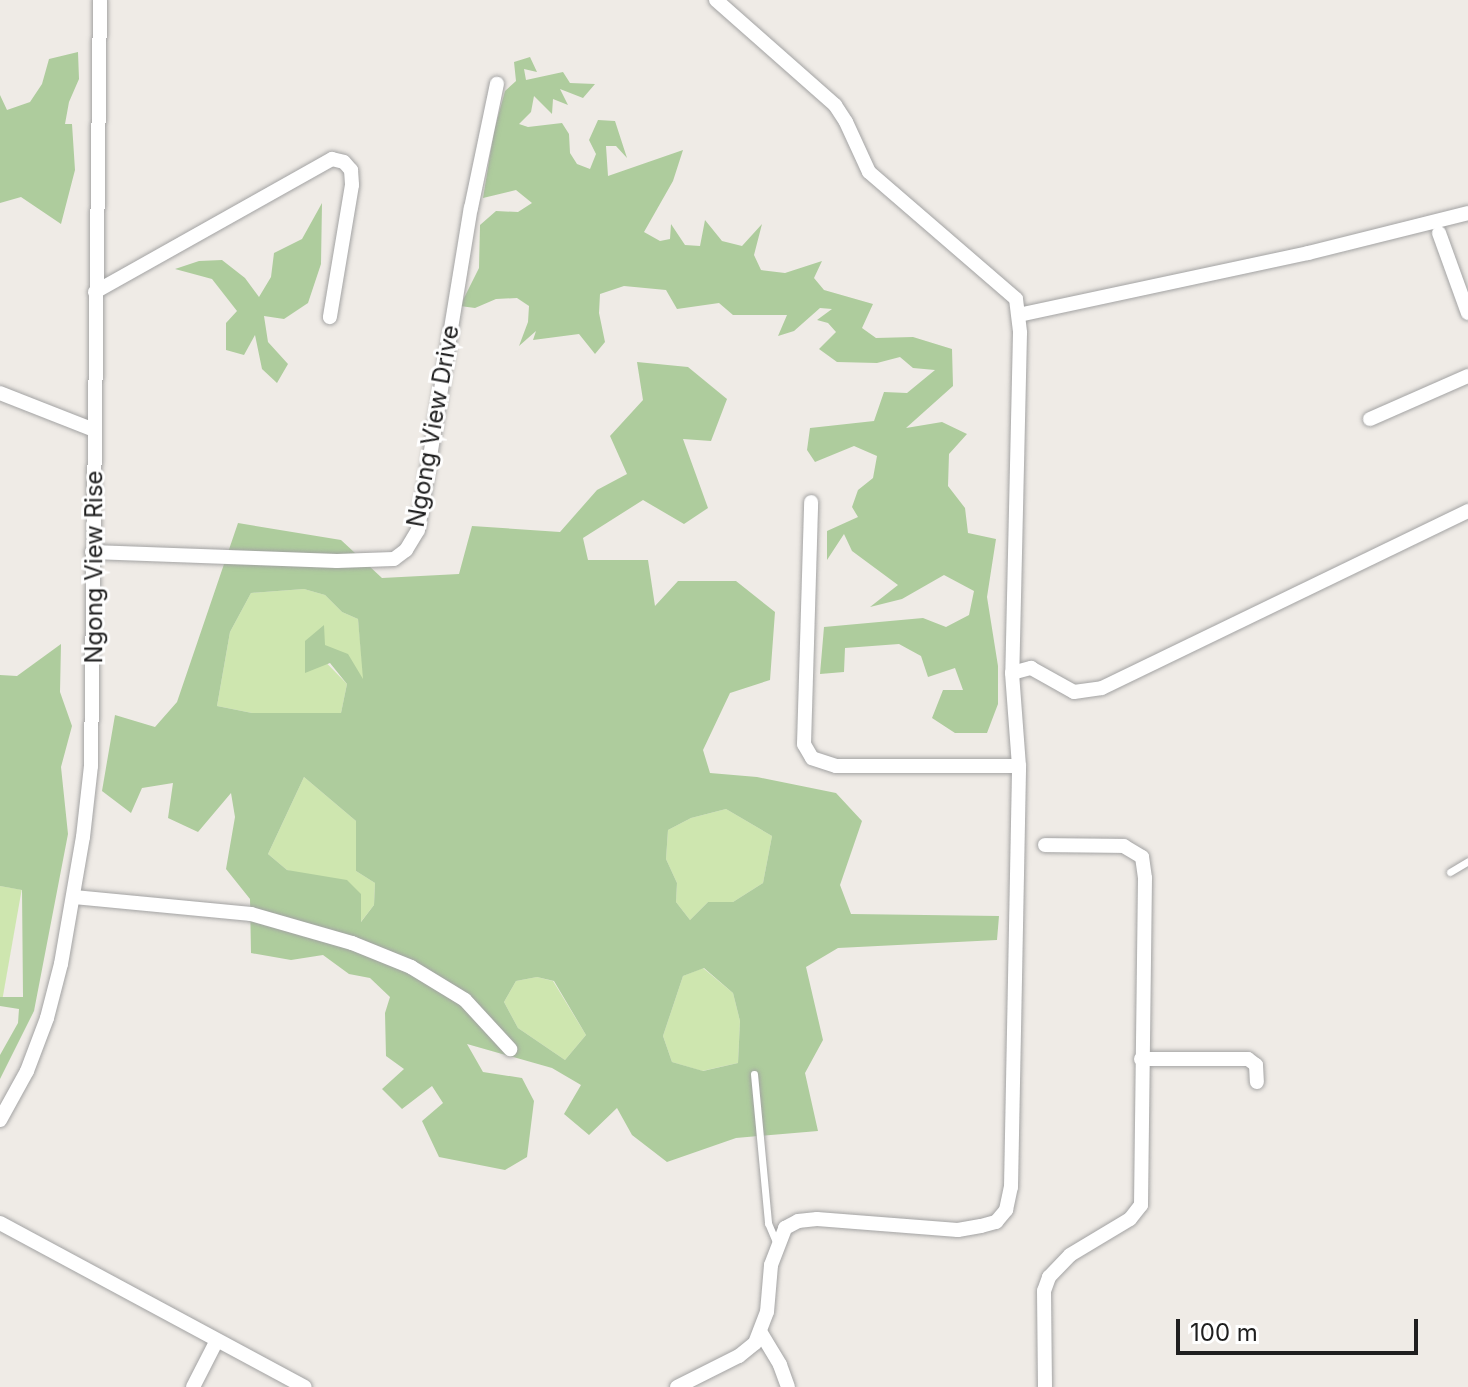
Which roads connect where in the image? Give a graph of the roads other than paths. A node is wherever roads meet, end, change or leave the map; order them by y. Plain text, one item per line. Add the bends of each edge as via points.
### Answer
1 (100, 0) edge
2 (716, 0) edge
3 (497, 84) dead end
4 (1468, 213) edge
5 (1439, 233) dead end
6 (95, 292) junction
7 (1468, 313) edge
8 (1019, 315) junction
9 (330, 317) dead end
10 (1468, 376) edge
11 (0, 393) edge
12 (1370, 419) dead end
13 (94, 430) junction
14 (811, 502) dead end
15 (1468, 511) edge
16 (92, 552) junction
17 (1012, 673) junction
18 (1019, 766) junction
19 (1045, 845) dead end
20 (1468, 861) edge
21 (1450, 872) dead end
22 (74, 897) junction
23 (510, 1049) dead end
24 (1141, 1059) junction
25 (754, 1074) dead end
26 (1257, 1082) dead end
27 (0, 1120) edge
28 (0, 1223) edge
29 (777, 1244) junction
30 (761, 1333) junction
31 (216, 1342) junction
32 (193, 1387) edge
33 (305, 1387) edge
34 (677, 1387) edge
35 (788, 1387) edge
36 (1045, 1387) edge

1 - 6 street, Ngong View Rise
2 - 8 street via 835,105 869,172 1004,287 1016,299
3 - 16 street, Ngong View Drive via 418,530 406,550 394,559 337,561
4 - 8 street
5 - 7 street
6 - 9 street via 332,159 351,170 352,185
6 - 13 street, Ngong View Rise
8 - 17 street
10 - 12 street
11 - 13 street
13 - 16 street, Ngong View Rise
14 - 18 street via 804,744 812,758 836,766
15 - 17 street via 1102,688 1074,692 1031,668
16 - 22 street, Ngong View Rise via 91,766
17 - 18 street
18 - 29 street via 1011,1187 1006,1210 996,1222 958,1230 798,1221 785,1228
19 - 24 street via 1124,846 1142,857
20 - 21 lane
22 - 23 street via 251,914 352,943 411,967 465,1000
22 - 27 street, Ngong View Rise via 47,1018 27,1071
24 - 26 street via 1248,1059 1256,1065
24 - 36 street via 1141,1205 1130,1219 1064,1260 1049,1277 1044,1291
25 - 29 lane via 768,1223
28 - 31 street
29 - 30 street
30 - 34 street via 739,1356
30 - 35 street
31 - 32 street
31 - 33 street

